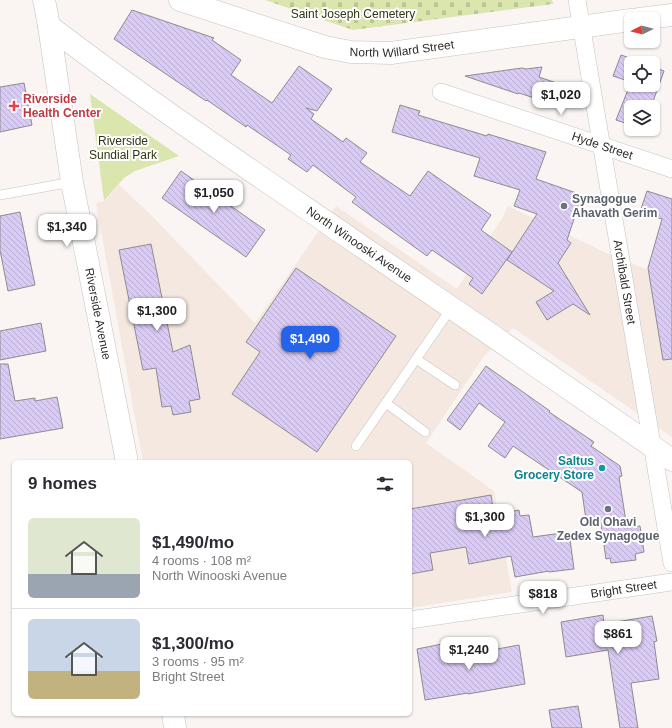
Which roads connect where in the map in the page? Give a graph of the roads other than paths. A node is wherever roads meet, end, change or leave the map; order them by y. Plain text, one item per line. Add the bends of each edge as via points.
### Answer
1 (44, 0) edge
2 (180, 0) edge
3 (577, 0) edge
4 (672, 14) edge
5 (660, 16) edge
6 (624, 21) edge
7 (49, 26) junction
8 (582, 26) junction
9 (441, 92) dead end
10 (602, 146) junction
11 (672, 169) edge
12 (72, 182) junction
13 (0, 195) edge
14 (452, 307) junction
15 (416, 359) junction
16 (455, 385) dead end
17 (386, 403) junction
18 (425, 432) dead end
19 (356, 446) dead end
20 (653, 447) junction
21 (127, 460) edge
22 (672, 460) edge
23 (672, 563) edge
24 (672, 582) edge
25 (412, 620) edge
26 (173, 716) edge
27 (175, 728) edge

1 - 7 main road, Riverside Avenue
2 - 8 main road, North Willard Street via 325,47 364,53 391,53
3 - 8 street, Archibald Street
4 - 5 main road
6 - 8 main road, North Willard Street
7 - 12 main road, Riverside Avenue
7 - 14 main road, North Winooski Avenue via 213,144
8 - 10 street, Archibald Street
9 - 10 street, Hyde Street
10 - 11 street, Hyde Street
10 - 20 street, Archibald Street
12 - 13 lane
12 - 21 main road, Riverside Avenue
14 - 15 lane
14 - 20 main road, North Winooski Avenue
15 - 16 lane
15 - 17 lane
17 - 18 lane
17 - 19 lane
20 - 22 main road, North Winooski Avenue
20 - 23 street, Archibald Street
24 - 25 street, Bright Street
26 - 27 main road

